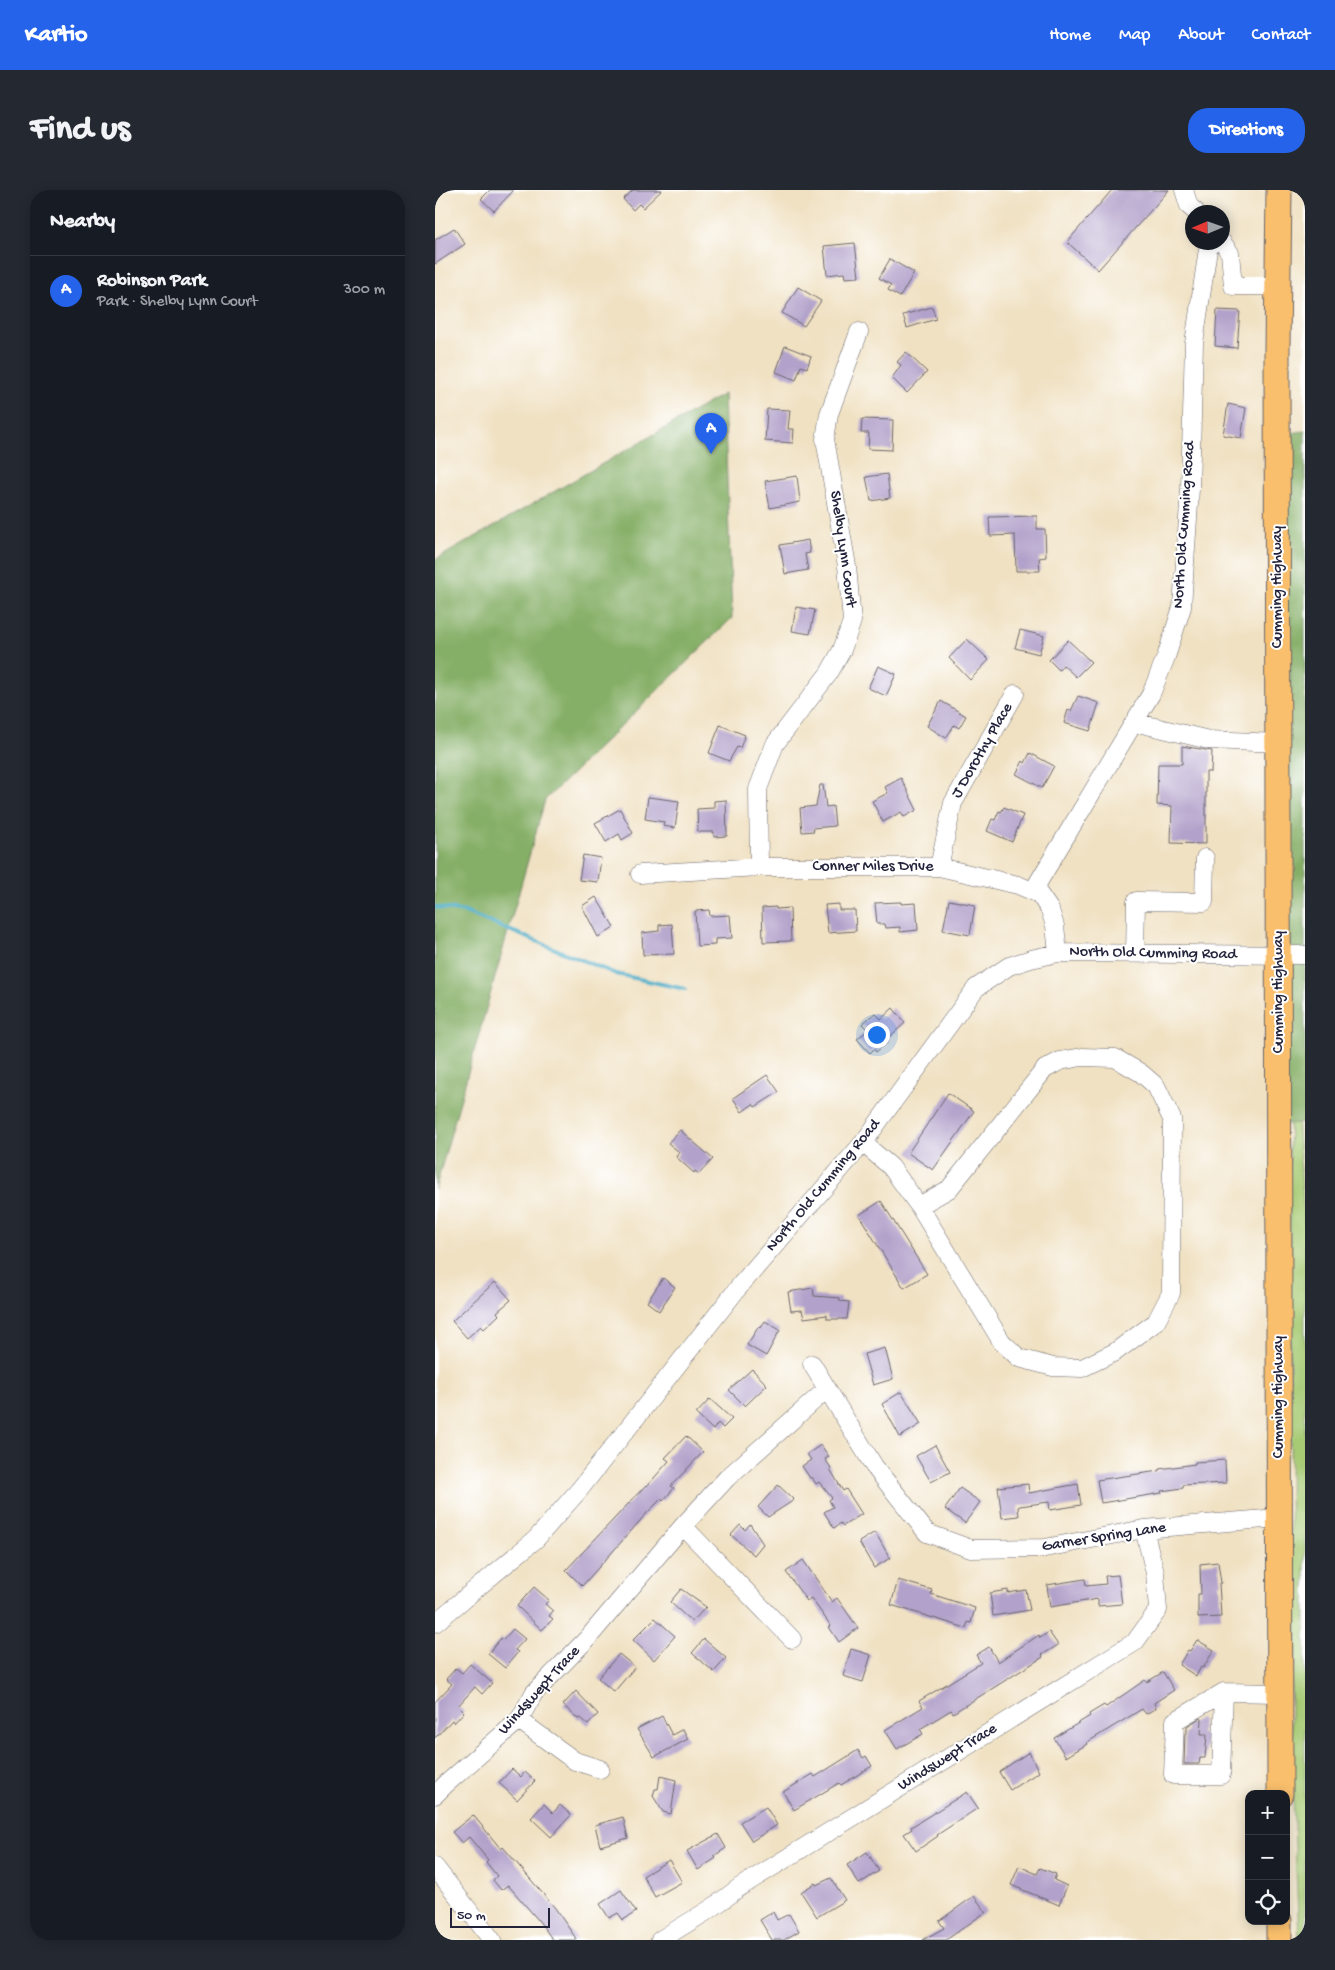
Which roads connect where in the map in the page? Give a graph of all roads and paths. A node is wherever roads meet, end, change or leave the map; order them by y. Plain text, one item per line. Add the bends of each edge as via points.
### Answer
1 (1184, 190) edge
2 (1279, 190) edge
3 (1189, 205) edge
4 (1208, 250) edge
5 (1228, 250) edge
6 (1278, 286) junction
7 (859, 332) dead end
8 (1015, 694) dead end
9 (1135, 722) junction
10 (1278, 743) junction
11 (1205, 858) dead end
12 (759, 867) junction
13 (939, 867) junction
14 (640, 874) dead end
15 (1033, 890) junction
16 (1058, 953) junction
17 (1135, 954) junction
18 (1305, 955) edge
19 (1279, 956) junction
20 (863, 1143) junction
21 (919, 1206) junction
22 (812, 1364) dead end
23 (827, 1389) junction
24 (1278, 1518) junction
25 (683, 1526) junction
26 (1144, 1529) junction
27 (435, 1623) edge
28 (791, 1639) dead end
29 (1224, 1692) junction
30 (1279, 1693) junction
31 (519, 1720) junction
32 (600, 1769) dead end
33 (1280, 1790) edge
34 (435, 1795) edge
35 (435, 1867) edge
36 (1279, 1925) edge
37 (492, 1940) edge
38 (660, 1940) edge
39 (1279, 1940) edge

1 - 3 street
2 - 6 highway, Cumming Highway
4 - 9 street, North Old Cumming Road via 1194,343 1191,489 1182,607 1167,657
5 - 6 street via 1233,286
6 - 10 highway, Cumming Highway
7 - 12 street, Shelby Lynn Court via 829,414 825,439 847,566 852,620 842,650 829,673 775,744 758,789
8 - 13 street, J Dorothy Place via 953,803
9 - 10 street via 1209,740
9 - 15 street, North Old Cumming Road
10 - 19 highway, Cumming Highway
11 - 17 street via 1204,902 1136,901
12 - 13 street, Conner Miles Drive
12 - 14 street, Conner Miles Drive
13 - 15 street, Conner Miles Drive
15 - 16 street via 1050,910
16 - 17 street, North Old Cumming Road
16 - 20 street, North Old Cumming Road via 1009,966 976,988
17 - 19 street, North Old Cumming Road
18 - 19 street, North Old Cumming Road
19 - 24 highway, Cumming Highway
20 - 21 street via 891,1167
20 - 27 street, North Old Cumming Road via 738,1288 580,1489 536,1539
21 - 21 street via 1002,1342 1019,1358 1053,1367 1082,1368 1115,1352 1156,1322 1171,1293 1172,1119 1156,1086 1115,1058 1082,1057 1060,1061 1045,1069 949,1189
22 - 23 street, Garner Spring Lane
23 - 25 street, Windswept Trace via 727,1478
23 - 26 street, Garner Spring Lane via 874,1466 927,1534 971,1549 1045,1548
24 - 26 street, Garner Spring Lane
24 - 30 highway, Cumming Highway
25 - 28 street
25 - 31 street, Windswept Trace via 587,1639 534,1693
26 - 38 street, Windswept Trace via 1155,1573 1157,1610 1135,1642 739,1887
29 - 29 street via 1175,1721 1173,1775 1221,1775
29 - 30 street
30 - 33 highway, Cumming Highway
31 - 32 street via 575,1761
31 - 34 street, Windswept Trace
35 - 37 street
36 - 39 highway

